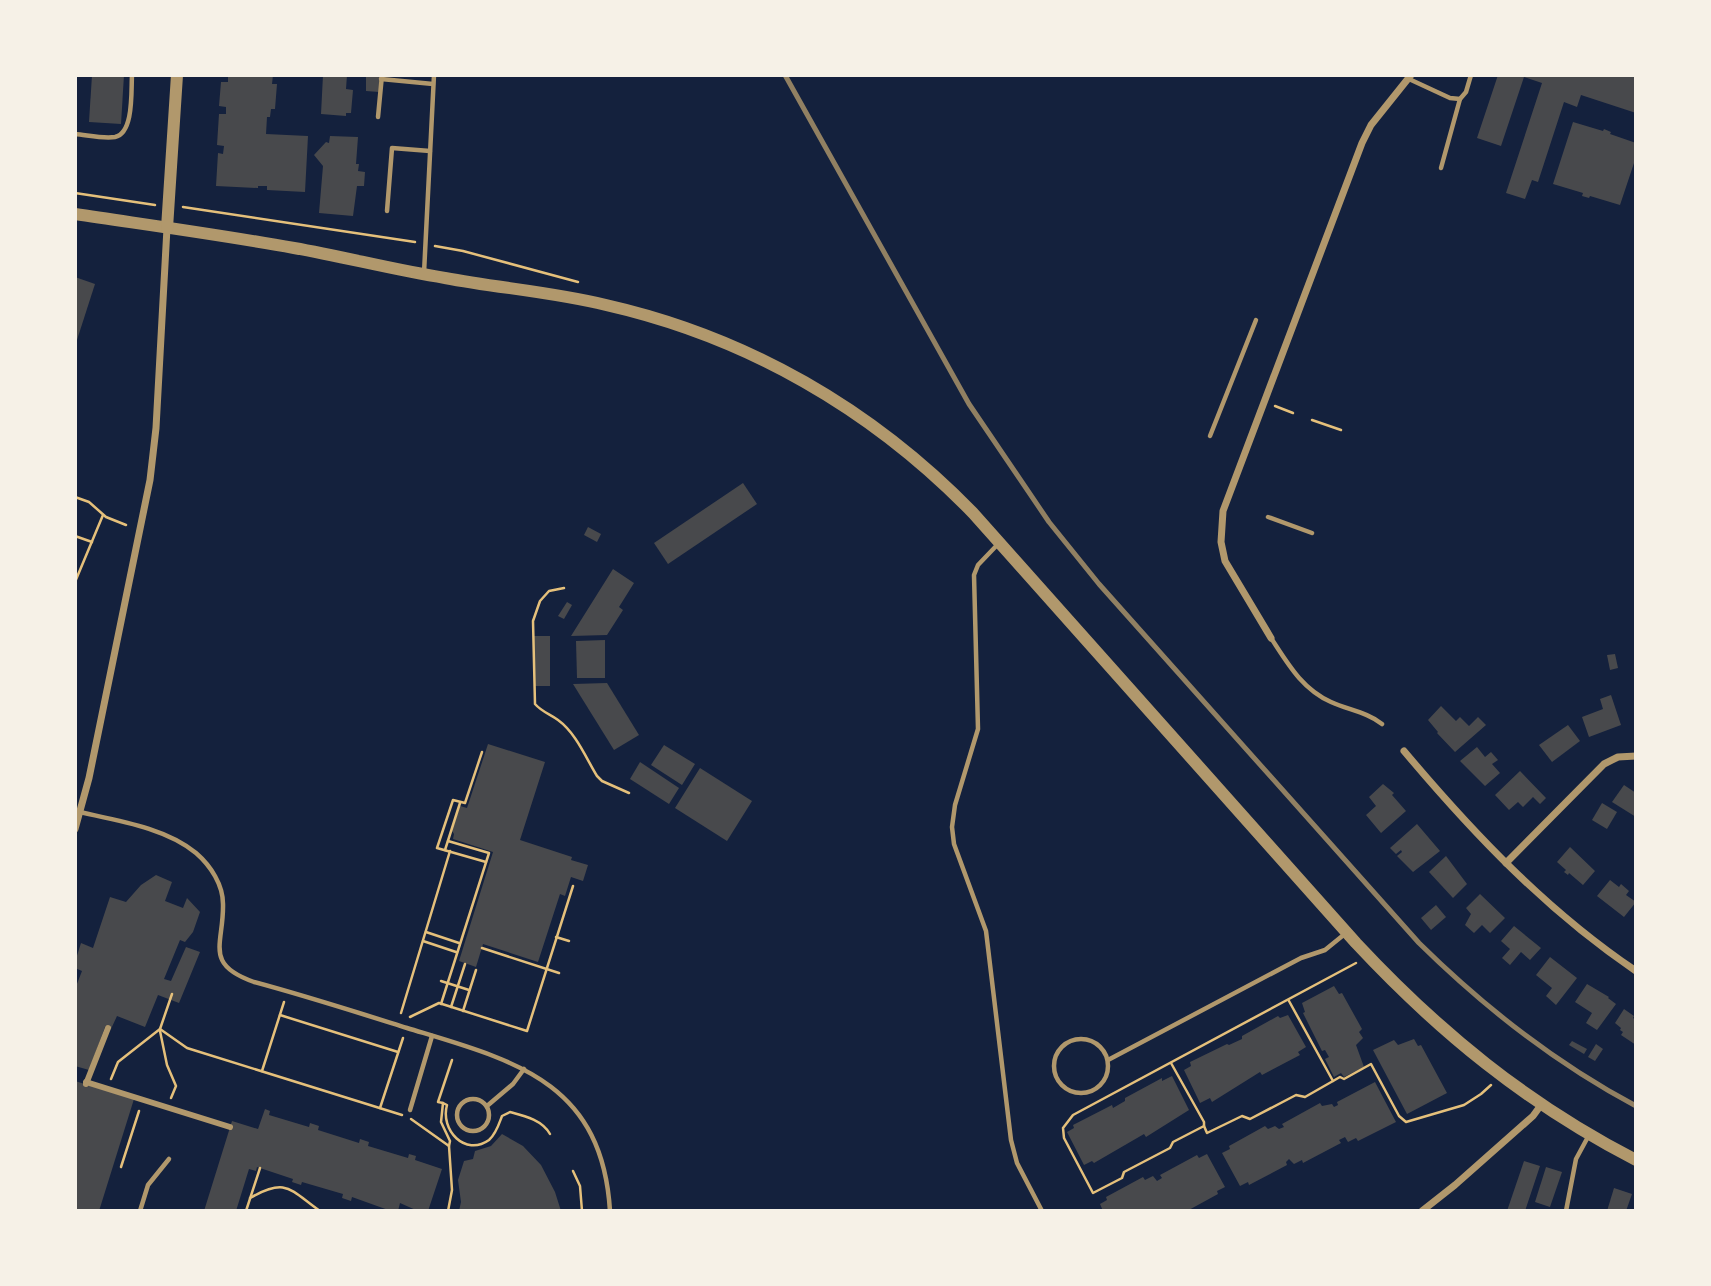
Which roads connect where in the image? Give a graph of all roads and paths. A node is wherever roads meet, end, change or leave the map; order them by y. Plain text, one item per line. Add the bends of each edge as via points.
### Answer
1 (132, 75) edge
2 (177, 75) edge
3 (434, 75) edge
4 (1471, 75) edge
5 (381, 77) edge
6 (1410, 77) edge
7 (433, 84) junction
8 (1460, 99) junction
9 (378, 117) dead end
10 (75, 134) edge
11 (430, 151) junction
12 (1441, 168) dead end
13 (75, 193) edge
14 (170, 207) junction
15 (387, 211) dead end
16 (75, 214) edge
17 (167, 228) junction
18 (426, 244) junction
19 (463, 251) dead end
20 (424, 274) junction
21 (1256, 320) dead end
22 (1275, 407) dead end
23 (1293, 413) dead end
24 (1312, 420) dead end
25 (1341, 430) dead end
26 (1210, 436) dead end
27 (75, 497) edge
28 (103, 515) junction
29 (1268, 517) dead end
30 (126, 525) dead end
31 (1312, 533) dead end
32 (75, 536) edge
33 (92, 542) junction
34 (1000, 542) junction
35 (75, 582) edge
36 (564, 588) dead end
37 (1271, 638) joint
38 (1382, 724) dead end
39 (1405, 751) dead end
40 (482, 752) dead end
41 (1636, 756) edge
42 (629, 793) dead end
43 (460, 802) junction
44 (78, 811) edge
45 (75, 829) edge
46 (443, 830) junction
47 (451, 833) junction
48 (448, 841) junction
49 (445, 850) junction
50 (450, 851) junction
51 (486, 862) junction
52 (1506, 863) junction
53 (573, 886) dead end
54 (426, 932) junction
55 (1347, 933) junction
56 (556, 937) junction
57 (423, 941) junction
58 (569, 941) dead end
59 (460, 944) junction
60 (482, 948) dead end
61 (457, 952) junction
62 (1356, 963) dead end
63 (465, 964) dead end
64 (546, 969) junction
65 (476, 970) dead end
66 (1636, 971) edge
67 (559, 973) dead end
68 (441, 981) dead end
69 (447, 983) junction
70 (458, 986) junction
71 (469, 990) junction
72 (172, 994) dead end
73 (1289, 1000) junction
74 (284, 1002) dead end
75 (441, 1004) junction
76 (452, 1007) junction
77 (463, 1011) junction
78 (280, 1015) junction
79 (108, 1028) dead end
80 (160, 1029) junction
81 (403, 1036) dead end
82 (432, 1036) junction
83 (398, 1052) junction
84 (452, 1060) dead end
85 (1108, 1060) junction
86 (1171, 1063) junction
87 (524, 1069) junction
88 (262, 1071) junction
89 (1332, 1081) junction
90 (110, 1083) dead end
91 (1491, 1084) dead end
92 (443, 1103) junction
93 (169, 1104) dead end
94 (1541, 1105) junction
95 (487, 1106) junction
96 (140, 1107) dead end
97 (380, 1108) junction
98 (410, 1110) dead end
99 (1204, 1126) junction
100 (230, 1127) dead end
101 (550, 1134) dead end
102 (1589, 1135) junction
103 (449, 1146) junction
104 (169, 1159) dead end
105 (1636, 1160) edge
106 (121, 1167) dead end
107 (260, 1168) dead end
108 (573, 1171) dead end
109 (250, 1198) junction
110 (140, 1211) edge
111 (246, 1211) edge
112 (320, 1211) edge
113 (448, 1211) edge
114 (582, 1211) edge
115 (610, 1211) edge
116 (1042, 1211) edge
117 (1422, 1211) edge
118 (1566, 1211) edge

1 - 10 lane via 125,131 116,137
2 - 14 street
3 - 7 lane
4 - 8 lane
5 - 7 lane
5 - 9 lane
6 - 8 lane
6 - 37 street via 1362,143 1223,512 1226,561
7 - 11 lane
8 - 12 lane
11 - 15 lane via 392,148
11 - 18 lane
13 - 14 path
14 - 17 street
14 - 18 path
16 - 17 street
17 - 20 street
17 - 44 street via 150,480
18 - 19 path
18 - 20 lane
20 - 34 street via 605,304 693,330 751,354 806,382 877,428 930,471
21 - 26 lane
22 - 23 path
24 - 25 path
27 - 28 path
28 - 30 path
28 - 33 path
29 - 31 lane
32 - 33 path
33 - 35 path
34 - 55 street
34 - 116 lane via 974,575 978,729 952,827 986,931 1011,1140 1017,1163
36 - 42 path via 549,591 535,610 535,704 571,734 602,781
37 - 38 lane via 1305,686
39 - 52 street
40 - 43 path via 465,803
41 - 52 street via 1618,757 1594,773
43 - 46 path via 453,800
43 - 47 path
44 - 45 street
44 - 82 lane via 161,834 180,842 207,864 222,893 219,953 232,972
46 - 47 path
46 - 49 path via 437,848
47 - 48 path
48 - 49 path
48 - 51 path via 489,853
49 - 50 path
50 - 51 path
50 - 54 path
51 - 59 path
52 - 66 street via 1577,929
53 - 56 path
54 - 57 path
54 - 59 path
55 - 85 lane via 1325,950 1301,958
55 - 94 street via 1443,1030
56 - 58 path
56 - 64 path
57 - 61 path
57 - 75 path via 401,1014 412,1017
59 - 61 path
60 - 64 path
61 - 69 path
62 - 73 path
63 - 70 path
64 - 67 path
64 - 77 path via 527,1031
65 - 71 path
68 - 69 path
69 - 70 path
69 - 75 path
70 - 71 path
70 - 76 path
71 - 77 path
72 - 80 path
73 - 86 path
73 - 89 path
74 - 78 path
75 - 76 path
76 - 77 path
78 - 83 path
78 - 88 path
79 - 100 street via 86,1083
80 - 88 path via 187,1048
80 - 90 path via 118,1062
80 - 93 path via 176,1086
81 - 83 path
82 - 87 lane
82 - 98 lane
83 - 97 path
84 - 92 path via 438,1102
85 - 85 lane via 1092,1040 1074,1039 1055,1056 1054,1073 1065,1089 1092,1091 1106,1078
86 - 99 path
86 - 99 path via 1067,1122 1064,1138 1080,1171 1093,1193
87 - 95 lane
87 - 115 lane via 561,1095 584,1124 602,1159
88 - 97 path
89 - 91 path via 1373,1065 1406,1122 1464,1105
89 - 99 path via 1250,1119 1242,1116 1207,1133
92 - 101 path via 447,1105 448,1128 465,1142 487,1141 505,1113 537,1121
92 - 103 path via 441,1122
94 - 102 street
94 - 117 street
95 - 95 lane via 478,1100 463,1102 457,1117 461,1126 471,1132 482,1130 489,1122
96 - 106 path
97 - 103 path via 412,1119
102 - 105 street
102 - 118 lane via 1576,1159
103 - 113 path via 452,1190
104 - 110 lane via 148,1185
107 - 109 path
108 - 114 path via 580,1186
109 - 111 path
109 - 112 path via 287,1188

